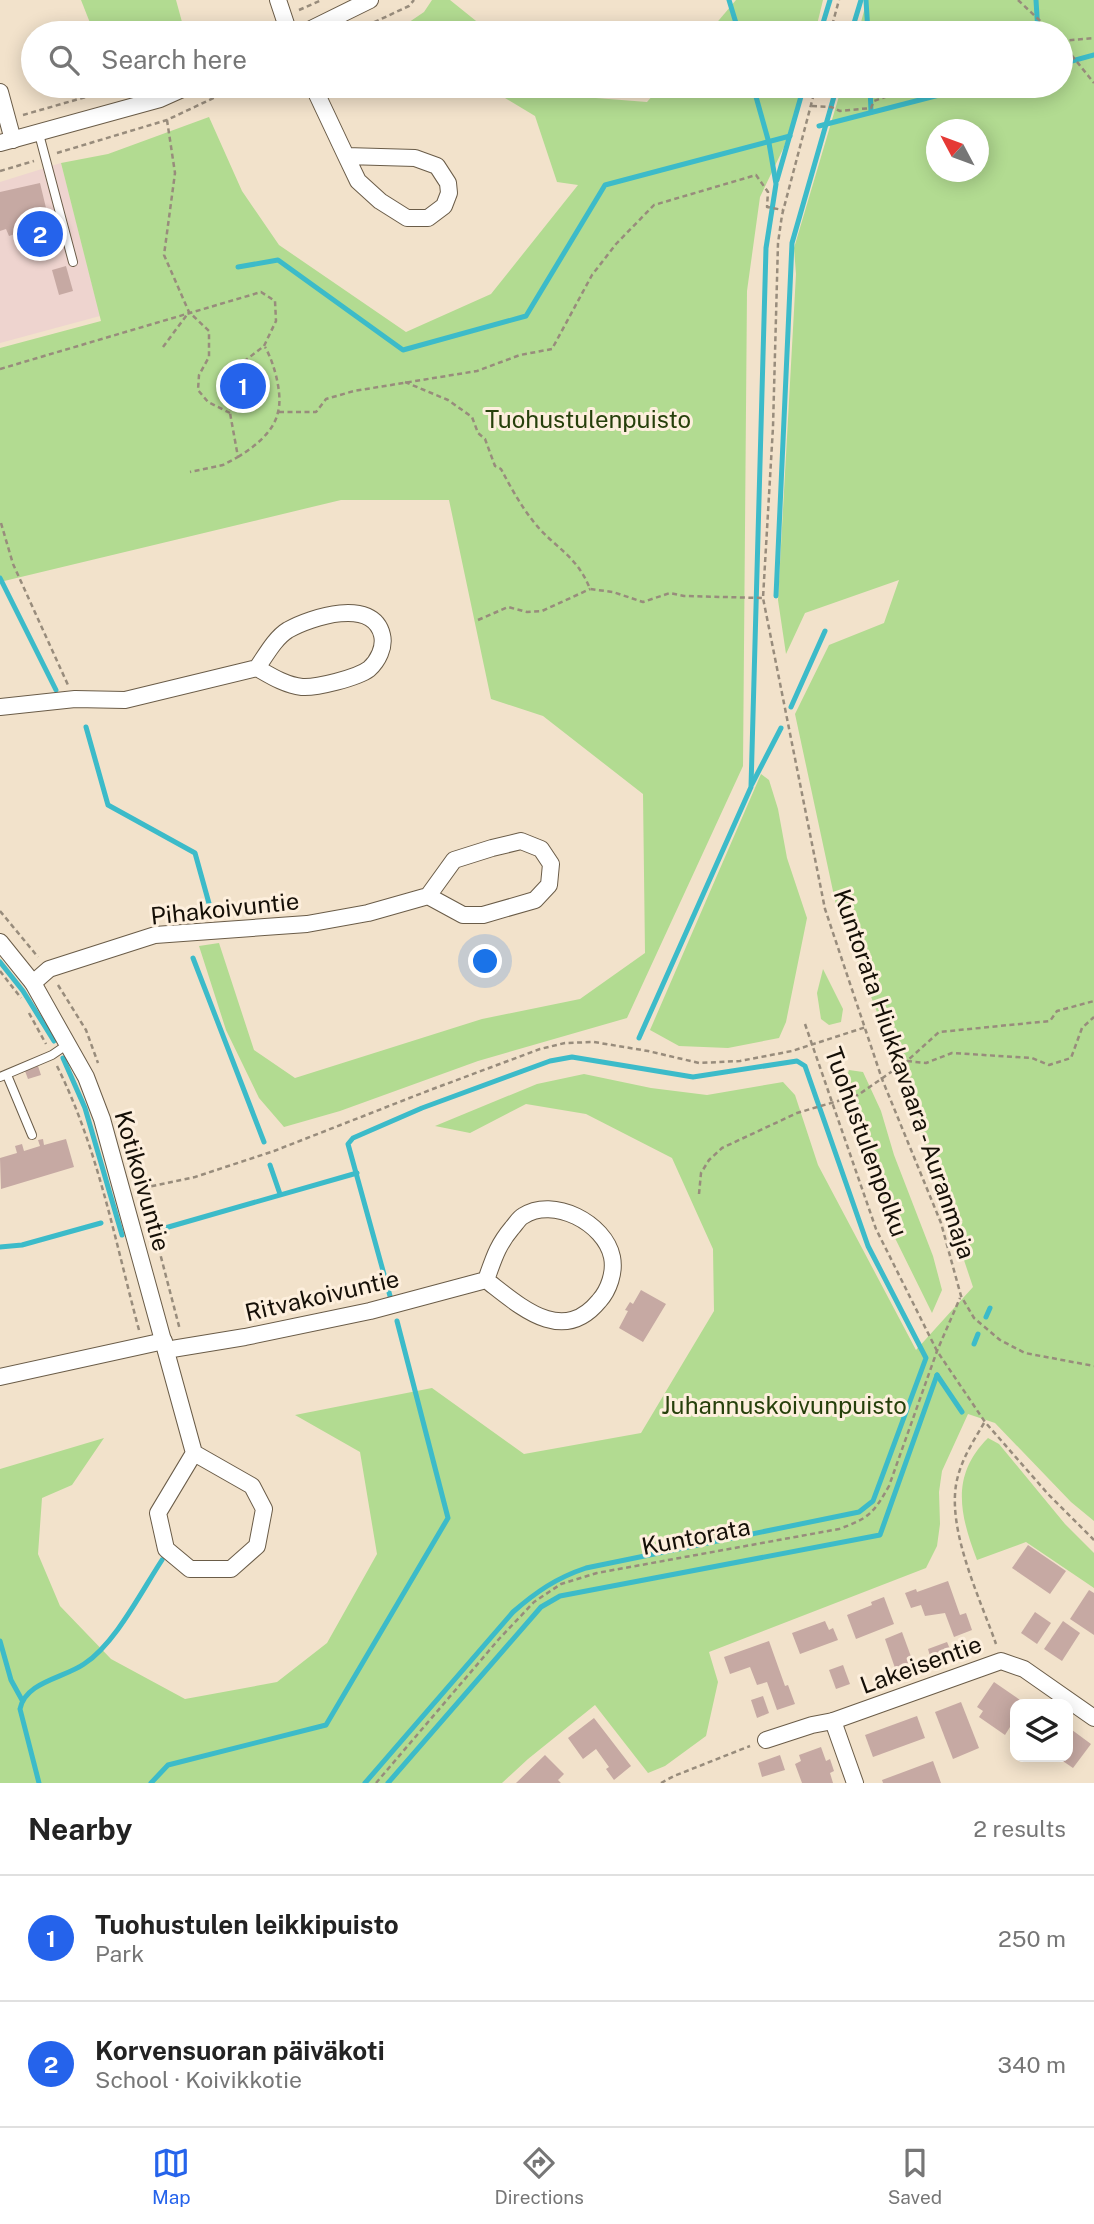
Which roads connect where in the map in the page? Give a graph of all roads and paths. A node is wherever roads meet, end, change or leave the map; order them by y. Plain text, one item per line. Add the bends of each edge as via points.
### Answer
1 (278, 0) edge
2 (370, 0) edge
3 (414, 0) edge
4 (839, 0) edge
5 (1018, 0) edge
6 (285, 21) edge
7 (327, 21) edge
8 (377, 21) edge
9 (833, 21) edge
10 (1040, 21) edge
11 (1094, 38) edge
12 (1073, 41) edge
13 (1073, 57) edge
14 (1094, 83) edge
15 (0, 92) edge
16 (83, 98) edge
17 (162, 98) edge
18 (214, 98) edge
19 (319, 98) edge
20 (813, 98) edge
21 (882, 98) edge
22 (811, 106) junction
23 (7, 120) junction
24 (167, 120) junction
25 (39, 134) junction
26 (6, 141) edge
27 (346, 156) junction
28 (45, 157) junction
29 (0, 171) edge
30 (781, 210) junction
31 (73, 262) dead end
32 (189, 312) junction
33 (264, 346) junction
34 (163, 347) dead end
35 (0, 369) edge
36 (404, 381) junction
37 (278, 412) junction
38 (230, 413) junction
39 (238, 457) junction
40 (190, 472) dead end
41 (1, 523) edge
42 (590, 589) junction
43 (761, 597) junction
44 (478, 620) dead end
45 (257, 668) junction
46 (75, 699) junction
47 (0, 707) edge
48 (428, 897) junction
49 (0, 942) edge
50 (0, 971) edge
51 (33, 983) junction
52 (21, 998) dead end
53 (1094, 1001) edge
54 (27, 1009) dead end
55 (1094, 1017) edge
56 (805, 1024) dead end
57 (866, 1027) junction
58 (68, 1044) junction
59 (813, 1045) junction
60 (52, 1055) junction
61 (907, 1061) junction
62 (3, 1076) edge
63 (882, 1079) junction
64 (832, 1102) junction
65 (32, 1135) dead end
66 (143, 1188) dead end
67 (699, 1195) dead end
68 (486, 1280) junction
69 (961, 1296) junction
70 (143, 1346) junction
71 (165, 1346) junction
72 (937, 1351) junction
73 (1094, 1366) edge
74 (0, 1377) edge
75 (985, 1422) junction
76 (194, 1454) junction
77 (1094, 1539) edge
78 (1001, 1661) junction
79 (1094, 1718) edge
80 (833, 1721) junction
81 (766, 1740) joint
82 (376, 1783) edge
83 (661, 1783) edge
84 (855, 1783) edge

1 - 6 street
2 - 7 street
3 - 8 path
4 - 9 path
5 - 10 path
11 - 12 path
13 - 14 path
15 - 23 street
16 - 23 path
17 - 25 street
18 - 24 path
19 - 27 street
20 - 22 path, Kuntorata Hiukkavaara - Auranmaja
21 - 22 path via 871,108 840,111
22 - 30 path, Kuntorata Hiukkavaara - Auranmaja
23 - 26 street
24 - 28 path
24 - 32 path via 175,173 164,255
25 - 26 street
25 - 28 lane
27 - 27 street via 358,181 407,218 428,218 444,206 448,183 437,166 415,158
28 - 29 path
28 - 31 lane
30 - 36 path via 767,207 768,191 756,175 654,205 592,275 552,349 477,371
30 - 43 path, Kuntorata Hiukkavaara - Auranmaja
32 - 33 path via 261,292 275,301 276,321
32 - 34 path
32 - 35 path
32 - 38 path via 209,331 209,357 199,374 198,390 208,402
33 - 37 path via 272,359
33 - 38 path via 242,363
36 - 37 path via 326,399 316,412
36 - 42 path via 448,400 472,417 495,466 534,522 569,554
37 - 39 path via 267,433
38 - 39 path
39 - 40 path
41 - 46 path via 13,564
42 - 43 path via 643,602 670,593
42 - 44 path via 542,611 508,607
43 - 57 path, Kuntorata Hiukkavaara - Auranmaja via 825,909
45 - 45 street via 281,682 303,687 340,680 369,669 382,650 383,637 378,625 365,615 324,616 286,631
45 - 46 street via 125,700
46 - 47 street
48 - 48 street via 463,915 483,915 535,900 549,885 551,864 541,849 521,841 492,848 454,860
48 - 51 street, Pihakoivuntie via 368,914 307,924 155,935 49,969
49 - 51 street, Kotikoivuntie
50 - 52 path
51 - 58 street, Kotikoivuntie
53 - 61 path via 1057,1012 1050,1021 939,1032
54 - 60 path
55 - 61 path via 1082,1028 1071,1058 1049,1065 1032,1058 952,1053 926,1063
56 - 59 path, Tuohustulenpolku
57 - 59 path
57 - 63 path, Kuntorata Hiukkavaara - Auranmaja
58 - 60 lane
58 - 71 street, Kotikoivuntie via 102,1119
59 - 64 path, Tuohustulenpolku
59 - 66 path via 740,1061 698,1063 594,1042 565,1043 274,1151 195,1177
60 - 62 lane
60 - 70 path via 86,1135
61 - 63 path
62 - 65 lane
63 - 64 path via 858,1095
63 - 69 path, Kuntorata Hiukkavaara - Auranmaja via 941,1223
64 - 67 path via 722,1148 701,1173
64 - 72 path, Tuohustulenpolku via 876,1229
68 - 68 street via 529,1312 560,1323 589,1314 609,1290 612,1258 602,1236 583,1219 551,1208 523,1216 499,1244
68 - 71 street, Ritvakoivuntie via 245,1337
69 - 72 path, Kuntorata
69 - 73 path, Kuntorata Hiukkavaara - Auranmaja via 974,1318 1000,1340 1026,1353
70 - 71 street, Ritvakoivuntie
70 - 74 street, Ritvakoivuntie
71 - 76 street, Kotikoivuntie
72 - 75 path, Tuohustulenpolku
72 - 82 path, Kuntorata via 889,1486 864,1520 839,1529 597,1573 561,1584 534,1602 499,1639
75 - 77 path, Tuohustulenpolku
75 - 78 path via 957,1478 954,1512
76 - 76 street via 158,1513 166,1549 190,1569 231,1569 257,1546 264,1509 252,1486
78 - 79 street, Lakeisentie via 1024,1670
78 - 80 street, Lakeisentie
80 - 81 street, Lakeisentie
80 - 84 street
81 - 83 path

